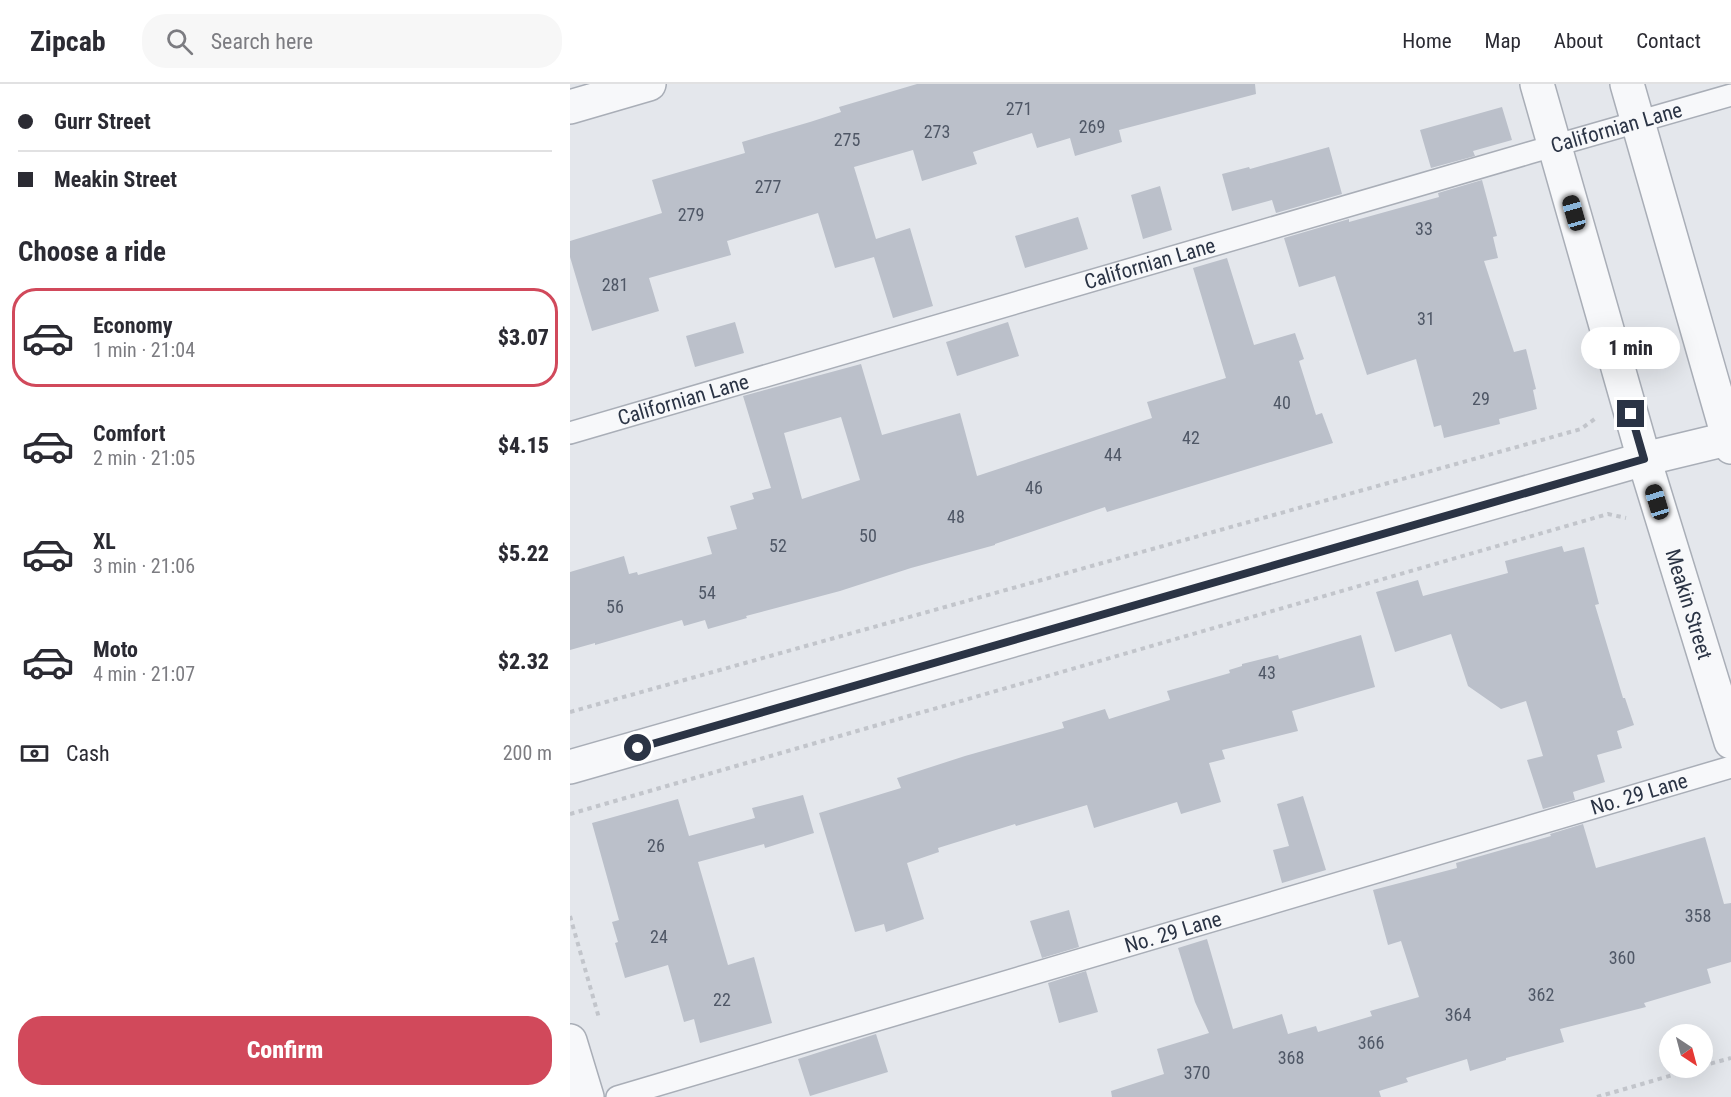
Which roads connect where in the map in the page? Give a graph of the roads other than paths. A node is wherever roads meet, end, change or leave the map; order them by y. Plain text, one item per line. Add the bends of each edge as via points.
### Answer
1 (649, 84) edge
2 (1537, 84) edge
3 (1627, 84) edge
4 (1731, 95) edge
5 (570, 107) edge
6 (1639, 122) junction
7 (1555, 146) junction
8 (570, 433) edge
9 (1730, 441) edge
10 (1644, 459) junction
11 (1731, 742) edge
12 (570, 767) edge
13 (1731, 767) edge
14 (570, 1041) edge
15 (587, 1097) edge
16 (617, 1097) edge

1 - 5 street
2 - 7 street, Meakin Street
3 - 6 street
4 - 6 lane, Californian Lane
6 - 7 lane, Californian Lane
6 - 9 street
7 - 8 lane, Californian Lane
7 - 10 street, Meakin Street
9 - 10 street
10 - 11 street, Meakin Street
10 - 12 street
13 - 16 lane, No. 29 Lane
14 - 15 street

